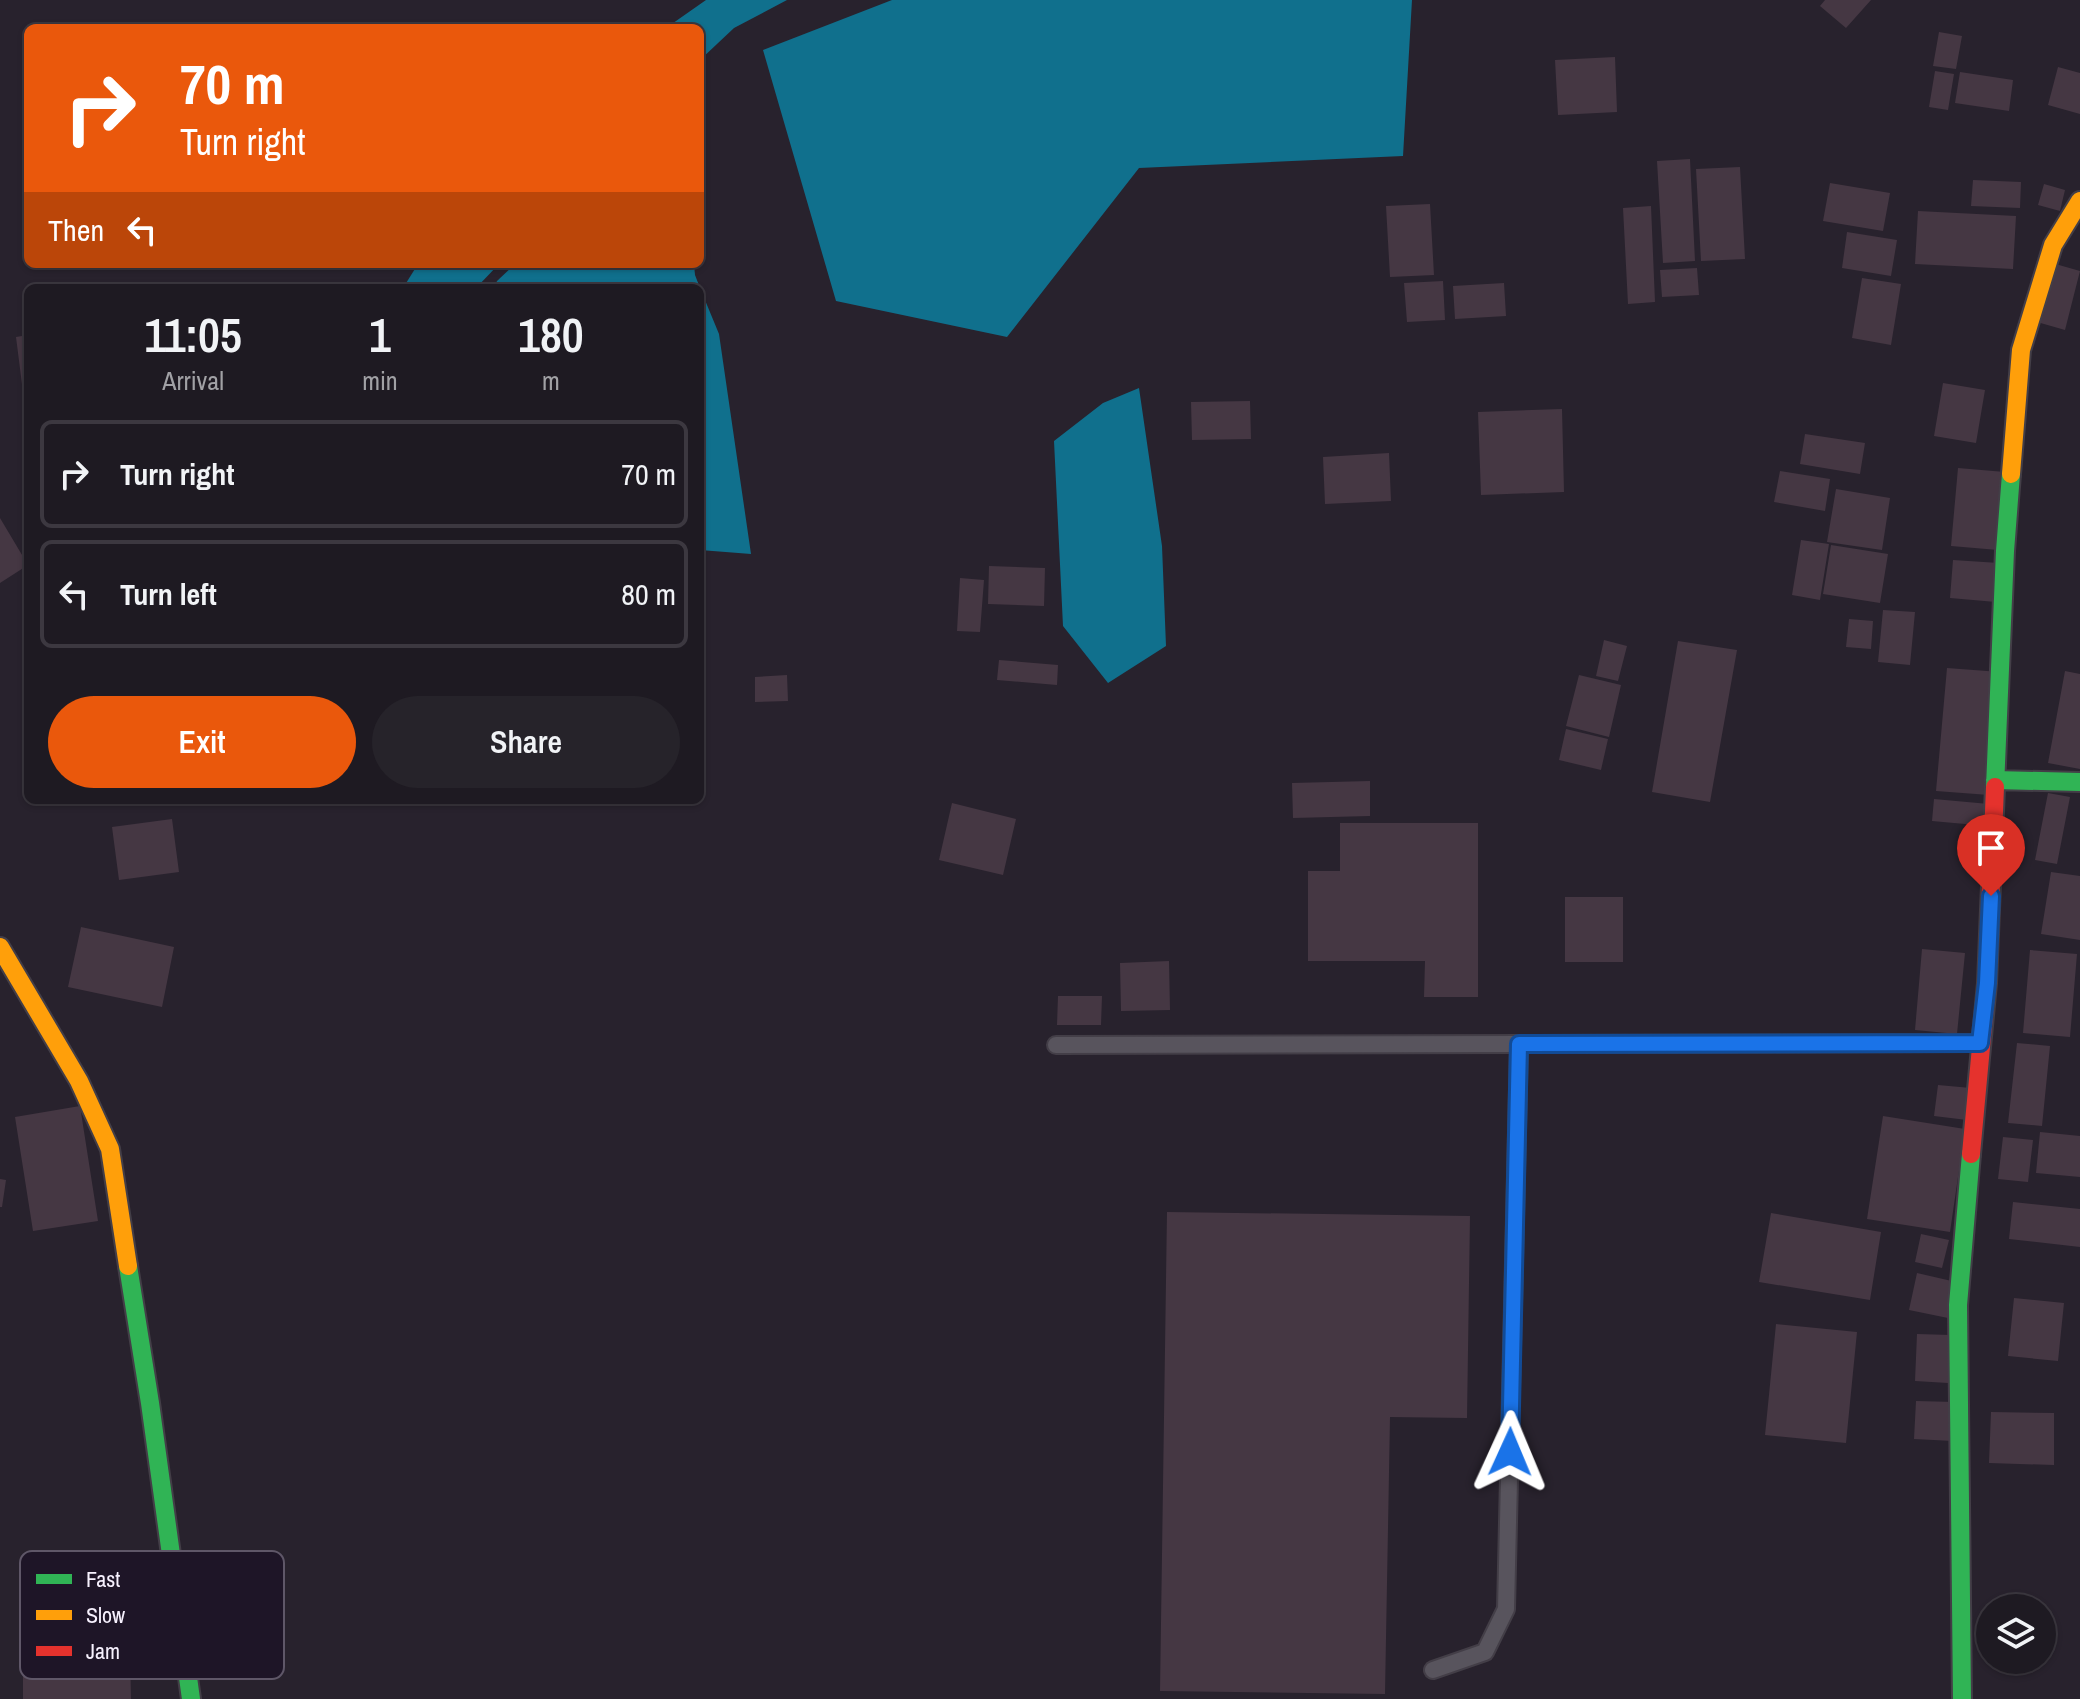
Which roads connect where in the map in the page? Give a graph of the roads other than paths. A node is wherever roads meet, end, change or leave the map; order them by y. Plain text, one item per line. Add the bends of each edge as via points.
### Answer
1 (2080, 201) edge
2 (1995, 780) junction
3 (2080, 782) edge
4 (0, 947) edge
5 (1980, 1043) junction
6 (1519, 1044) junction
7 (1056, 1045) dead end
8 (170, 1551) edge
9 (1433, 1670) dead end
10 (187, 1679) edge
11 (191, 1699) edge
12 (1962, 1699) edge

1 - 2 street via 2053,245 2021,350
2 - 3 street
2 - 5 street
4 - 8 street via 79,1081 110,1149
5 - 6 lane
5 - 12 street via 1958,1305
6 - 7 lane
6 - 9 lane via 1506,1609 1485,1652
10 - 11 street

